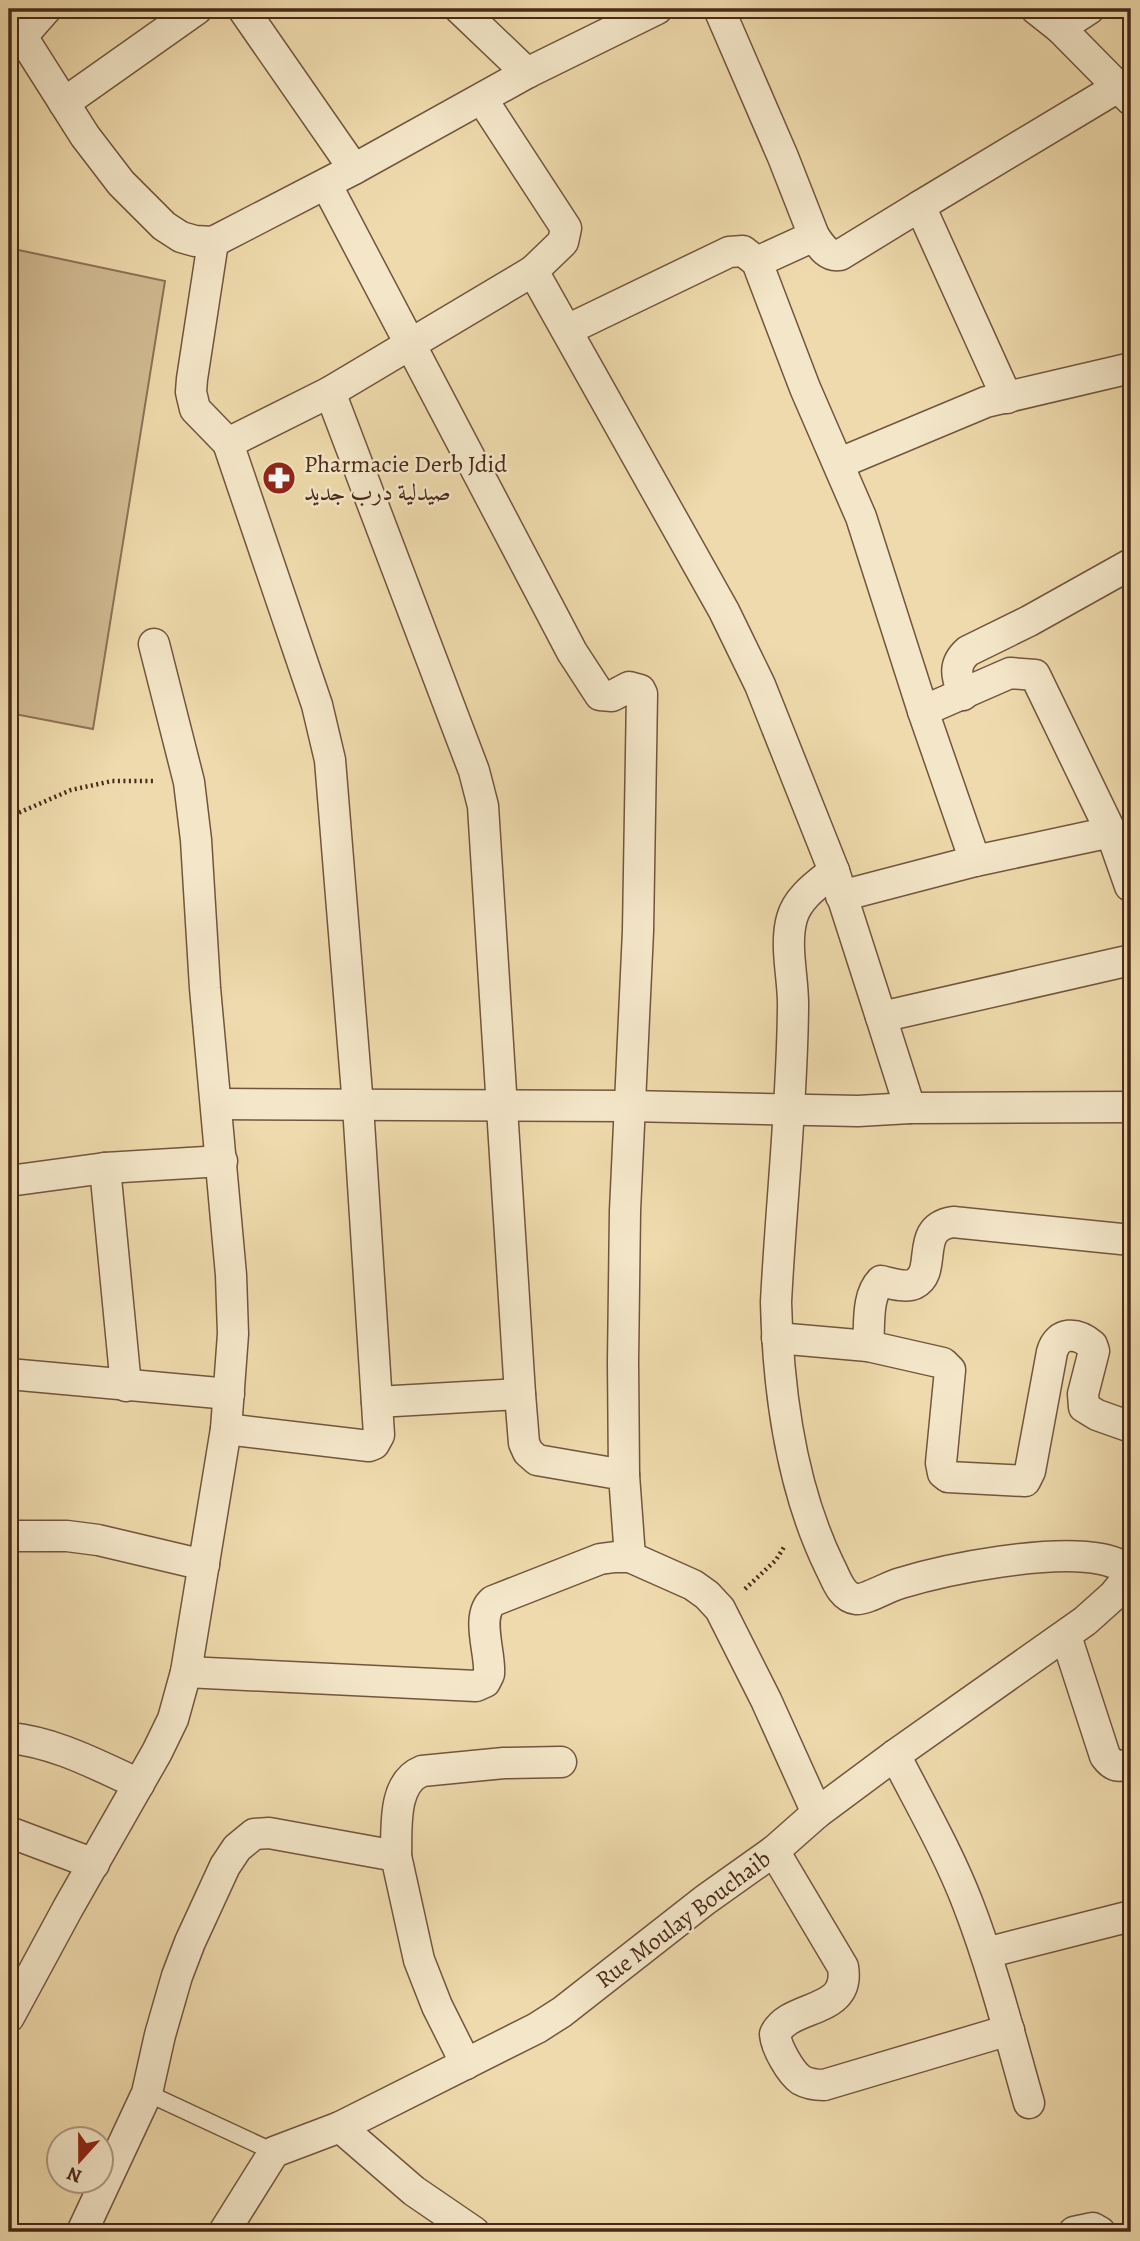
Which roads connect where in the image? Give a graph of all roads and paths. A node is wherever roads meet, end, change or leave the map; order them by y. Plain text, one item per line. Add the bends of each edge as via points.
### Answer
1 (46, 9) edge
2 (197, 9) edge
3 (243, 9) edge
4 (460, 9) edge
5 (657, 9) edge
6 (719, 9) edge
7 (1036, 9) edge
8 (1089, 9) edge
9 (16, 25) edge
10 (1060, 28) junction
11 (527, 73) junction
12 (1125, 94) edge
13 (482, 99) junction
14 (64, 103) junction
15 (354, 169) junction
16 (326, 184) junction
17 (920, 206) junction
18 (814, 236) junction
19 (213, 242) junction
20 (757, 262) junction
21 (533, 271) junction
22 (567, 330) junction
23 (412, 344) junction
24 (1131, 368) edge
25 (330, 392) junction
26 (1007, 398) junction
27 (228, 443) junction
28 (840, 463) junction
29 (1131, 564) edge
30 (154, 644) dead end
31 (963, 695) junction
32 (923, 711) junction
33 (189, 782) junction
34 (9, 817) edge
35 (1111, 832) junction
36 (975, 860) junction
37 (837, 884) junction
38 (1131, 887) edge
39 (9, 959) edge
40 (1131, 960) edge
41 (12, 968) dead end
42 (881, 1017) junction
43 (216, 1104) junction
44 (358, 1106) junction
45 (502, 1106) junction
46 (629, 1106) junction
47 (1131, 1107) edge
48 (910, 1108) junction
49 (789, 1109) junction
50 (222, 1161) junction
51 (105, 1168) junction
52 (9, 1181) edge
53 (1131, 1240) edge
54 (777, 1338) junction
55 (868, 1346) junction
56 (9, 1374) edge
57 (126, 1386) junction
58 (229, 1394) junction
59 (520, 1394) junction
60 (377, 1402) junction
61 (1131, 1427) edge
62 (226, 1429) junction
63 (624, 1475) junction
64 (803, 1501) junction
65 (9, 1536) edge
66 (630, 1558) junction
67 (204, 1565) junction
68 (1131, 1572) edge
69 (720, 1609) junction
70 (1066, 1636) junction
71 (186, 1672) junction
72 (9, 1738) edge
73 (895, 1755) junction
74 (561, 1762) dead end
75 (1131, 1763) edge
76 (139, 1784) junction
77 (817, 1814) junction
78 (9, 1832) edge
79 (774, 1850) junction
80 (396, 1856) junction
81 (94, 1864) junction
82 (1131, 1916) edge
83 (986, 1953) junction
84 (9, 2017) edge
85 (1009, 2030) junction
86 (466, 2064) junction
87 (147, 2093) junction
88 (1029, 2103) dead end
89 (340, 2127) junction
90 (274, 2152) junction
91 (82, 2232) edge
92 (225, 2232) edge
93 (474, 2232) edge
94 (1074, 2232) edge
95 (1100, 2232) edge

1 - 9 street
2 - 14 street
3 - 15 street
4 - 11 street
5 - 11 street
6 - 18 street
7 - 10 street
8 - 10 street
9 - 14 street
10 - 12 street
11 - 13 street
12 - 17 street
13 - 15 street
13 - 21 street via 566,228 563,242
14 - 19 street via 103,162 164,226 181,237
15 - 16 street
16 - 19 street
16 - 23 street
17 - 18 street via 840,255 827,253
17 - 26 street
18 - 20 street
19 - 27 street via 191,392 195,409
20 - 22 street via 743,251 730,252
20 - 28 street via 805,388
21 - 22 street
21 - 23 street
22 - 37 street via 724,611 793,764
23 - 25 street
23 - 46 street via 595,689 605,697 629,687 642,694
24 - 26 street
25 - 27 street
25 - 45 street via 474,771 483,806
26 - 28 street via 968,409
27 - 44 street via 317,705 330,760
28 - 32 street
29 - 31 street via 960,657 956,673
30 - 33 street
31 - 32 street
31 - 35 street via 1010,673 1035,675
32 - 36 street
33 - 34 path via 112,781 71,790
33 - 43 street
35 - 36 street
35 - 38 street
36 - 37 street
37 - 42 street
37 - 49 street via 806,894 792,918
39 - 41 path
40 - 42 street
42 - 48 street
43 - 44 street
43 - 50 street
44 - 45 street
44 - 60 street
45 - 46 street
45 - 59 street
46 - 49 street
46 - 63 street
47 - 48 street
48 - 49 street
49 - 54 street
50 - 51 street
50 - 58 street via 233,1334
51 - 52 street
51 - 57 street
53 - 55 street via 944,1223 931,1235 920,1279 905,1286 877,1284
54 - 55 street
54 - 64 street
55 - 61 street via 943,1363 950,1370 941,1463 948,1477 1025,1481 1052,1352 1062,1336 1083,1338 1093,1345 1084,1407
56 - 57 street
57 - 58 street
58 - 62 street
59 - 60 street
59 - 63 street via 524,1443 537,1460
60 - 62 street via 379,1435 369,1446
62 - 67 street
63 - 66 street
64 - 68 street via 820,1546 849,1597 859,1599 951,1571 1050,1557 1099,1558
64 - 69 path via 776,1560
65 - 67 street via 98,1540
66 - 69 street via 693,1585
66 - 71 street via 600,1559 488,1605 489,1674 476,1686
67 - 71 street
68 - 70 street, Rue Moulay Bouchaib via 1101,1608
69 - 77 street
70 - 73 street, Rue Moulay Bouchaib
70 - 75 street via 1105,1756 1118,1767
71 - 76 street via 173,1718
72 - 76 street via 47,1745
73 - 77 street, Rue Moulay Bouchaib
73 - 83 street via 947,1853
74 - 80 street via 504,1763 413,1775 399,1804
76 - 81 street
77 - 79 street, Rue Moulay Bouchaib
78 - 81 street
79 - 85 street via 843,1967 845,1980 832,1998 784,2023 775,2034 801,2080 824,2085
79 - 86 street, Rue Moulay Bouchaib via 562,2012
80 - 86 street via 419,1960
80 - 87 street via 269,1833 254,1835 237,1848 181,1965
81 - 84 street
82 - 83 street
83 - 85 street
85 - 88 street
86 - 89 street, Rue Moulay Bouchaib
87 - 90 lane
87 - 91 street
89 - 90 street, Rue Moulay Bouchaib
89 - 93 street via 414,2191
90 - 92 street
94 - 95 street via 1093,2228

